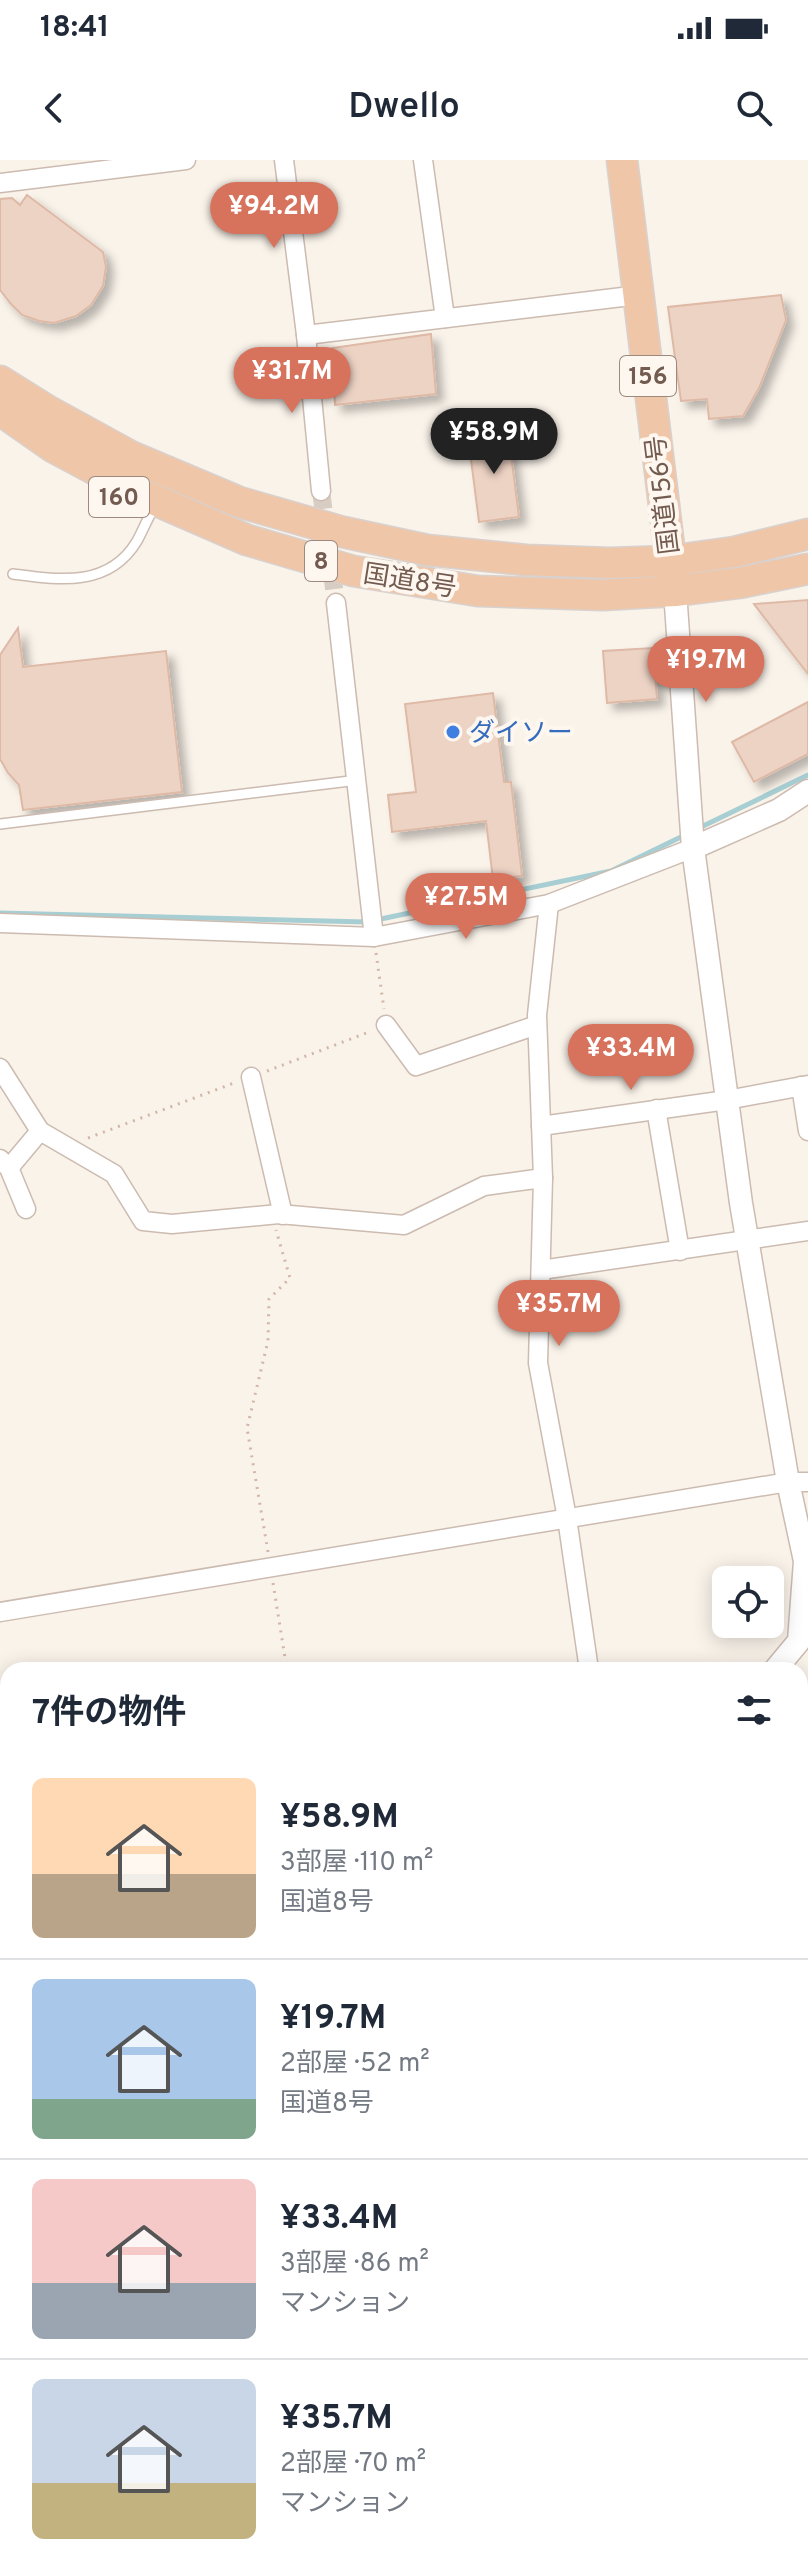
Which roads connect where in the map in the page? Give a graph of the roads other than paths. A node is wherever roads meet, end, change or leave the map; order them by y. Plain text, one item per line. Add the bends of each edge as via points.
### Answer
1 (186, 160) edge
2 (284, 160) edge
3 (423, 160) edge
4 (622, 160) edge
5 (0, 183) edge
6 (639, 295) junction
7 (445, 318) junction
8 (306, 335) junction
9 (0, 381) edge
10 (0, 410) edge
11 (0, 431) edge
12 (321, 491) tunnel mouth
13 (151, 513) junction
14 (808, 534) edge
15 (247, 540) junction
16 (669, 561) junction
17 (808, 569) edge
18 (13, 574) dead end
19 (675, 591) junction
20 (336, 603) tunnel mouth
21 (358, 780) junction
22 (808, 791) edge
23 (0, 824) edge
24 (692, 846) junction
25 (549, 904) junction
26 (0, 923) edge
27 (374, 937) junction
28 (386, 1025) dead end
29 (537, 1025) junction
30 (0, 1068) edge
31 (251, 1077) dead end
32 (804, 1085) edge
33 (727, 1100) junction
34 (656, 1109) junction
35 (541, 1126) junction
36 (40, 1131) junction
37 (808, 1131) edge
38 (3, 1170) edge
39 (543, 1178) junction
40 (26, 1209) dead end
41 (277, 1215) junction
42 (808, 1231) edge
43 (748, 1241) junction
44 (680, 1251) junction
45 (541, 1270) junction
46 (798, 1482) edge
47 (567, 1518) junction
48 (0, 1612) edge
49 (588, 1662) edge
50 (782, 1662) edge

1 - 5 street
2 - 8 street
3 - 7 street
4 - 6 highway, 国道156号 / 156
6 - 7 street
6 - 16 highway, 国道156号 / 156
7 - 8 street
8 - 12 street
9 - 16 highway, 国道8号 / 8 via 130,456 239,502 343,532 427,550 526,560
10 - 15 highway, 国道8号 / 8 via 53,447 139,493
11 - 13 highway, 160
13 - 15 highway, 160 via 182,527
13 - 18 lane via 136,543 117,564 93,576 64,580
14 - 16 highway, 国道8号 / 8
15 - 19 highway, 国道8号 / 8 via 353,571 478,591
16 - 19 highway, 国道156号 / 156
17 - 19 highway, 国道8号 / 8
19 - 24 street
20 - 21 street
21 - 23 lane
21 - 27 street
22 - 24 street via 779,810
24 - 25 street
24 - 33 street
25 - 27 street
25 - 29 street
26 - 27 street
28 - 29 street via 416,1066
29 - 35 street
30 - 36 street
31 - 41 street
32 - 33 street
32 - 37 street
33 - 34 street
33 - 43 street
34 - 35 street
34 - 44 street
35 - 39 street
36 - 38 street
36 - 41 street via 114,1174 143,1221 172,1224
38 - 40 street
39 - 41 street via 484,1186 404,1225
39 - 45 street
42 - 43 street
43 - 44 street
43 - 46 street
44 - 45 street
45 - 47 street via 538,1363
46 - 47 street
46 - 50 street via 805,1561 799,1641
47 - 48 street
47 - 49 street

